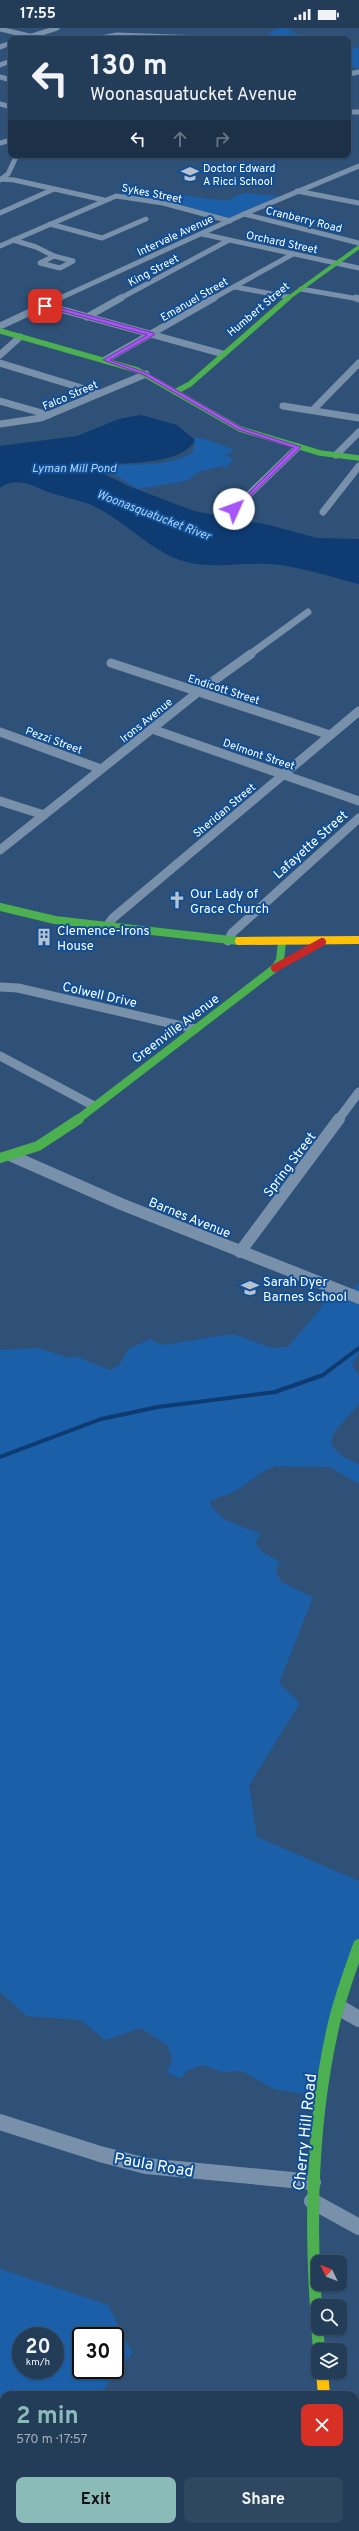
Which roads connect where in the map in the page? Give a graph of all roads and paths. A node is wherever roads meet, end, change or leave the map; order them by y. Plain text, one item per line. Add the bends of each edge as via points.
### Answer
1 (57, 28) edge
2 (115, 28) edge
3 (0, 29) edge
4 (112, 35) junction
5 (32, 36) joint
6 (108, 36) edge
7 (142, 36) edge
8 (16, 158) edge
9 (359, 166) edge
10 (347, 171) junction
11 (359, 173) edge
12 (0, 179) edge
13 (54, 189) junction
14 (297, 191) junction
15 (104, 200) junction
16 (359, 203) edge
17 (0, 213) edge
18 (244, 214) junction
19 (146, 220) dead end
20 (230, 220) junction
21 (50, 224) junction
22 (202, 234) junction
23 (13, 240) junction
24 (229, 240) junction
25 (359, 242) edge
26 (0, 246) edge
27 (359, 247) edge
28 (293, 254) junction
29 (54, 256) junction
30 (336, 264) junction
31 (359, 268) edge
32 (235, 287) junction
33 (301, 289) junction
34 (289, 297) junction
35 (359, 299) edge
36 (45, 306) junction
37 (87, 317) junction
38 (0, 326) edge
39 (0, 332) edge
40 (152, 334) junction
41 (20, 337) junction
42 (224, 354) junction
43 (0, 355) edge
44 (105, 360) junction
45 (0, 363) edge
46 (359, 363) edge
47 (146, 374) junction
48 (175, 392) junction
49 (98, 393) junction
50 (0, 400) edge
51 (283, 406) dead end
52 (313, 410) junction
53 (49, 415) junction
54 (359, 418) edge
55 (0, 424) edge
56 (359, 432) edge
57 (298, 447) junction
58 (336, 456) junction
59 (359, 458) edge
60 (359, 466) edge
61 (234, 509) dead end
62 (323, 512) dead end
63 (308, 612) dead end
64 (111, 663) dead end
65 (198, 692) junction
66 (359, 711) edge
67 (152, 729) junction
68 (0, 732) edge
69 (330, 735) junction
70 (101, 769) junction
71 (283, 774) junction
72 (359, 800) edge
73 (0, 801) edge
74 (44, 815) junction
75 (359, 818) edge
76 (0, 850) edge
77 (0, 907) edge
78 (106, 927) junction
79 (359, 940) edge
80 (228, 941) junction
81 (282, 942) junction
82 (322, 942) junction
83 (256, 943) junction
84 (275, 968) junction
85 (0, 987) edge
86 (195, 1029) junction
87 (0, 1056) edge
88 (359, 1092) edge
89 (94, 1106) junction
90 (12, 1156) junction
91 (0, 1158) edge
92 (240, 1252) junction
93 (359, 1298) edge
94 (359, 1945) edge
95 (340, 2008) junction
96 (359, 2019) edge
97 (0, 2122) edge
98 (313, 2182) junction
99 (312, 2201) junction
100 (359, 2227) edge
101 (318, 2343) edge
102 (323, 2379) edge
103 (324, 2391) edge

1 - 5 street
2 - 4 street
3 - 5 street
4 - 6 street
4 - 7 street
8 - 12 street via 8,174
9 - 10 street, Intervale Avenue
10 - 11 street
10 - 14 street, Intervale Avenue
12 - 13 street, Sykes Street
13 - 15 street, Sykes Street
13 - 17 street
14 - 16 street
14 - 18 street, Intervale Avenue
15 - 20 street, Sykes Street via 122,196
15 - 21 street
18 - 20 street, Intervale Avenue
18 - 25 street, Cranberry Road
19 - 21 street via 102,238
20 - 22 street, Intervale Avenue
21 - 23 street
22 - 24 street, Orchard Street
22 - 36 street, Intervale Avenue
23 - 26 street
23 - 29 street
24 - 28 street, Orchard Street
24 - 37 street, King Street
27 - 30 street, Humbert Street
28 - 30 street, Orchard Street
28 - 32 street, Emanuel Street
29 - 29 street via 69,259 73,261 60,268 40,263
30 - 31 street, Orchard Street
30 - 33 street, Humbert Street
32 - 34 street
32 - 40 street, Emanuel Street
33 - 34 street, Humbert Street
33 - 35 street
34 - 42 street, Humbert Street
36 - 37 street
36 - 38 street, Intervale Avenue
37 - 40 street
39 - 41 street
40 - 42 street
40 - 44 street, Emanuel Street
41 - 43 street
41 - 44 street
42 - 48 street, Humbert Street via 190,384
44 - 47 street
45 - 49 street
46 - 52 street
47 - 48 street
47 - 49 street, Falco Street
48 - 57 street via 240,429
49 - 53 street, Falco Street
50 - 53 street
51 - 52 street
52 - 54 street
53 - 55 street, Falco Street
56 - 58 street
57 - 58 street
57 - 61 street
58 - 59 street
60 - 62 street
63 - 65 street, Irons Avenue
64 - 65 street, Endicott Street
65 - 67 street, Irons Avenue
65 - 69 street, Endicott Street
66 - 69 street, Sheridan Street
67 - 70 street, Irons Avenue
67 - 71 street, Delmont Street
68 - 70 street, Pezzi Street
69 - 71 street, Sheridan Street
70 - 74 street, Irons Avenue
71 - 72 street, Delmont Street
71 - 78 street, Sheridan Street via 113,918
73 - 74 street
74 - 76 street, Irons Avenue
75 - 80 street, Lafayette Street via 269,898
77 - 78 street via 55,920
78 - 80 street
79 - 82 street
80 - 83 street
81 - 82 street
81 - 83 street
81 - 84 street, Greenville Avenue via 280,960
82 - 84 street
83 - 84 street via 270,952
84 - 86 street, Greenville Avenue
85 - 86 street, Colwell Drive via 18,988
86 - 89 street, Greenville Avenue
87 - 89 street
88 - 92 street, Spring Street
89 - 90 street, Greenville Avenue via 61,1132 38,1146
90 - 91 street, Greenville Avenue
90 - 92 street, Barnes Avenue
92 - 93 street, Barnes Avenue
94 - 95 street, Cherry Hill Road
95 - 96 street
95 - 98 street, Cherry Hill Road via 330,2044 313,2162
97 - 98 street, Paula Road via 146,2166
98 - 99 street, Cherry Hill Road
99 - 100 street
99 - 101 street, Cherry Hill Road via 313,2307
102 - 103 street

